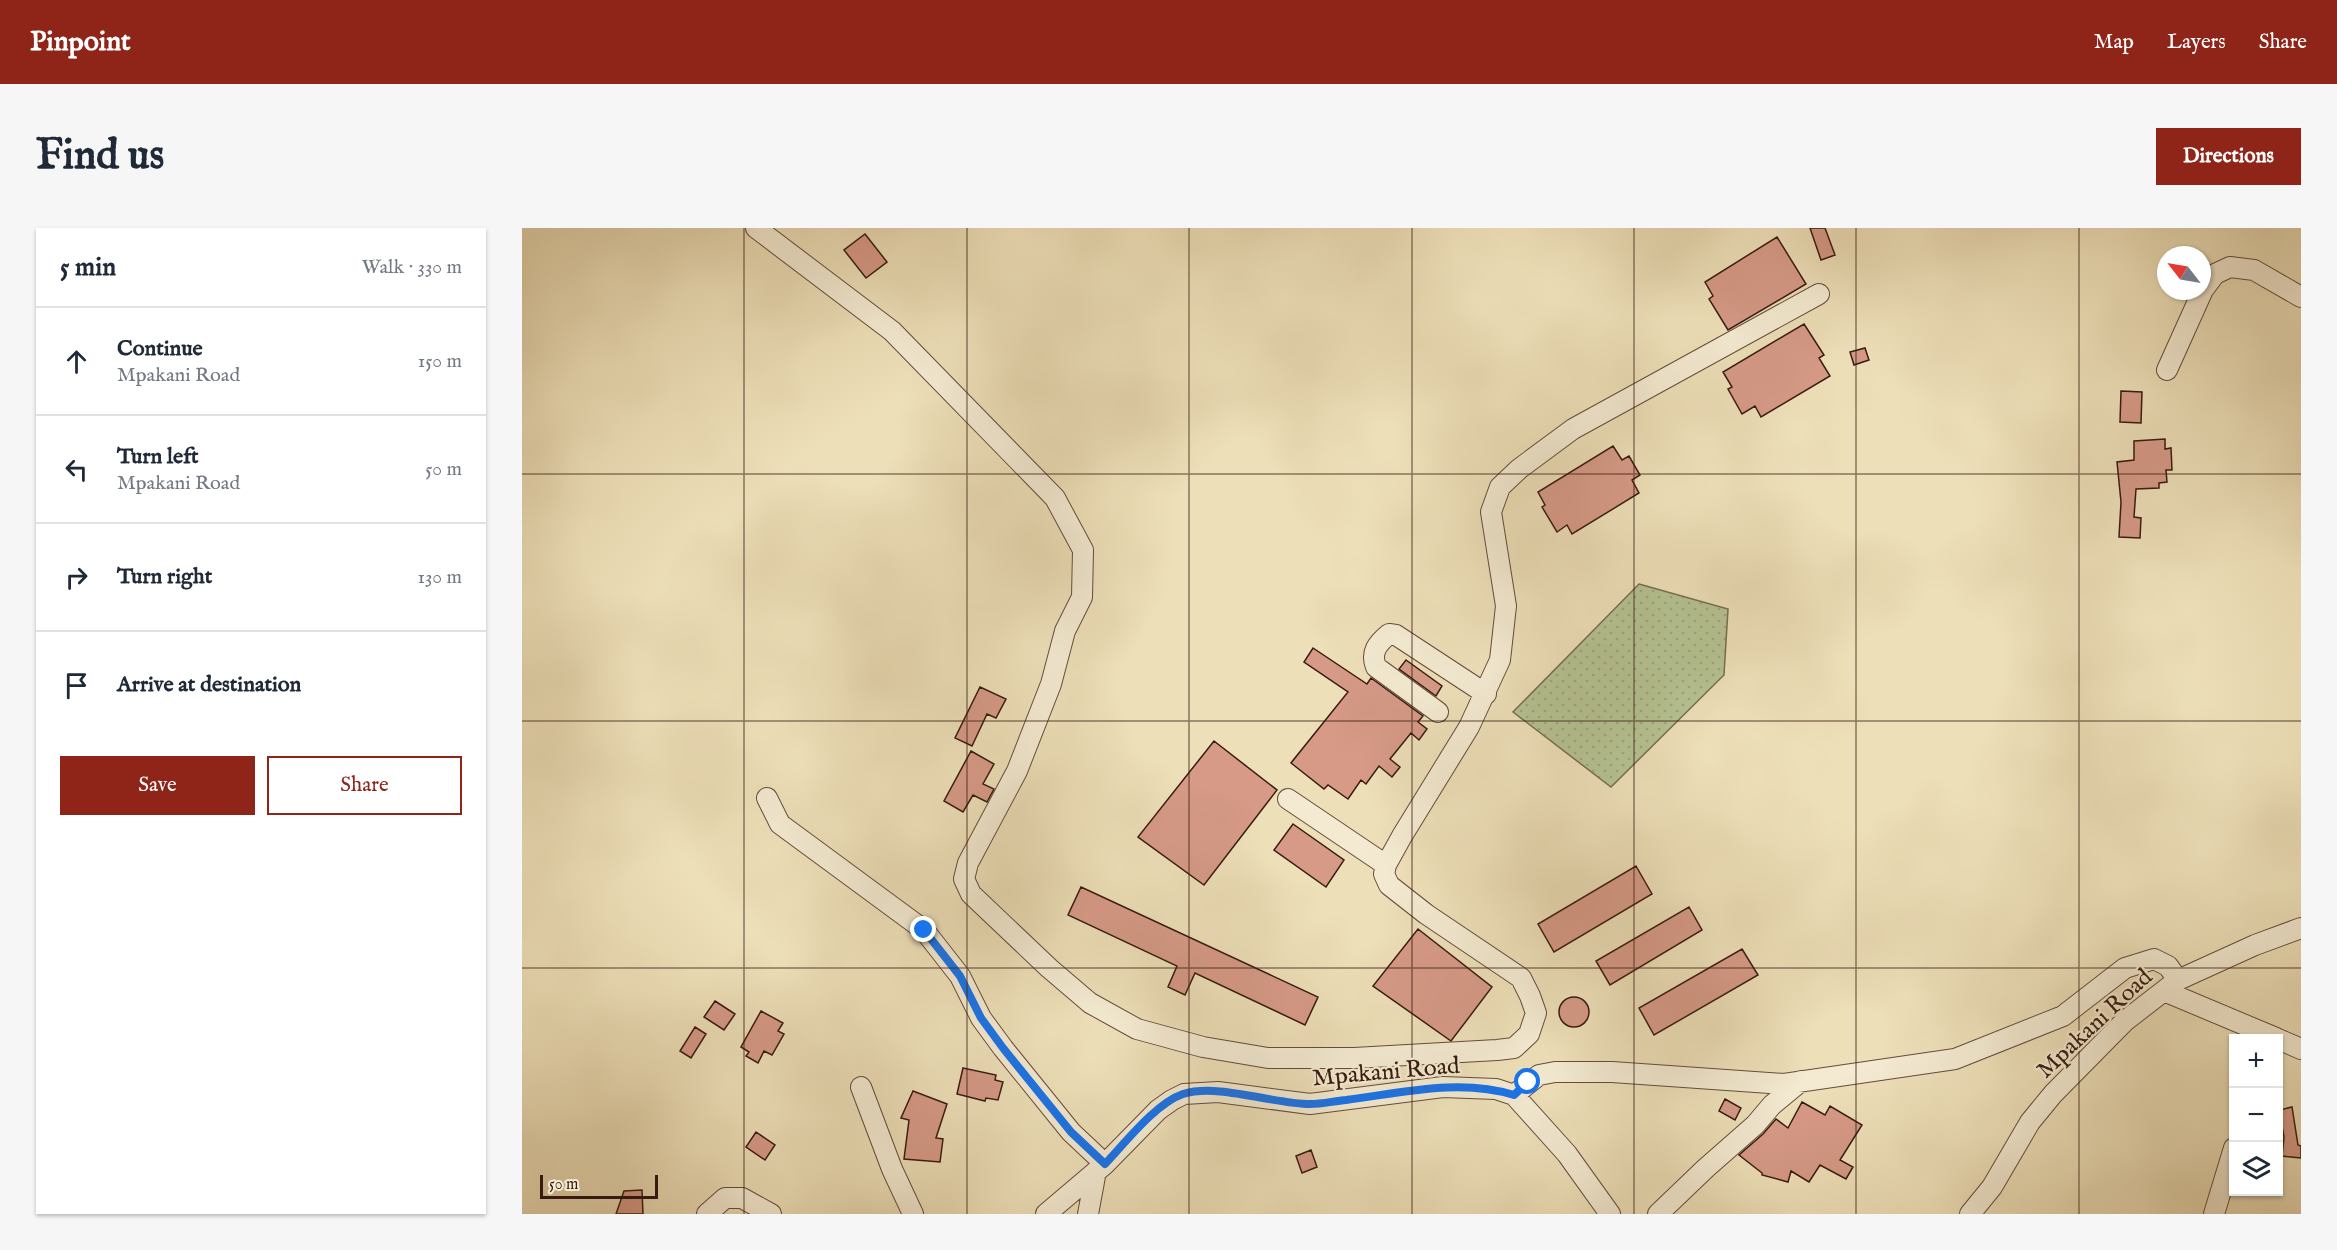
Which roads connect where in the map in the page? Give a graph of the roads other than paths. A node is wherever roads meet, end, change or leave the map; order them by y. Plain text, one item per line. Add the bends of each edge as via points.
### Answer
1 (756, 228) edge
2 (1818, 294) dead end
3 (2301, 297) edge
4 (2167, 370) dead end
5 (1486, 694) junction
6 (1438, 712) dead end
7 (767, 798) dead end
8 (1288, 799) dead end
9 (1386, 865) junction
10 (2301, 928) edge
11 (2171, 985) junction
12 (2267, 1034) edge
13 (2283, 1042) edge
14 (2301, 1049) edge
15 (1801, 1082) junction
16 (861, 1088) dead end
17 (1514, 1095) junction
18 (2229, 1164) edge
19 (1100, 1168) junction
20 (707, 1214) edge
21 (771, 1214) edge
22 (914, 1214) edge
23 (1046, 1214) edge
24 (1088, 1214) edge
25 (1610, 1214) edge
26 (1658, 1214) edge
27 (1970, 1214) edge
28 (2214, 1214) edge

1 - 9 street via 892,331 1055,498 1083,550 1082,597 1065,631 1051,684 1017,771 968,863 964,879 971,894 1090,1003 1137,1029 1203,1047 1268,1058 1354,1058 1514,1048 1529,1034 1536,1013 1521,978 1389,885 1384,874
2 - 5 street via 1573,429 1500,487 1491,512 1506,606 1500,660
3 - 4 street via 2254,270 2230,267 2215,274 2203,290
5 - 6 street via 1389,634 1375,649 1376,667
5 - 9 street
7 - 19 street via 780,824 924,930 960,976 981,1018 1003,1048
8 - 9 street
10 - 11 street, Mpakani Road
11 - 12 street
11 - 15 street via 2168,966 2154,959 2125,968 2063,1016 1955,1059
11 - 27 street, Mpakani Road via 2126,1021 2052,1094
13 - 14 street
15 - 17 street via 1555,1072 1539,1075
15 - 26 street
16 - 22 street
17 - 19 street, Mpakani Road via 1496,1089 1443,1087 1310,1104 1218,1092 1184,1094 1158,1110
17 - 25 street via 1568,1154
18 - 28 street
19 - 23 street, Mpakani Road
19 - 24 street
20 - 21 street via 724,1198 742,1198

